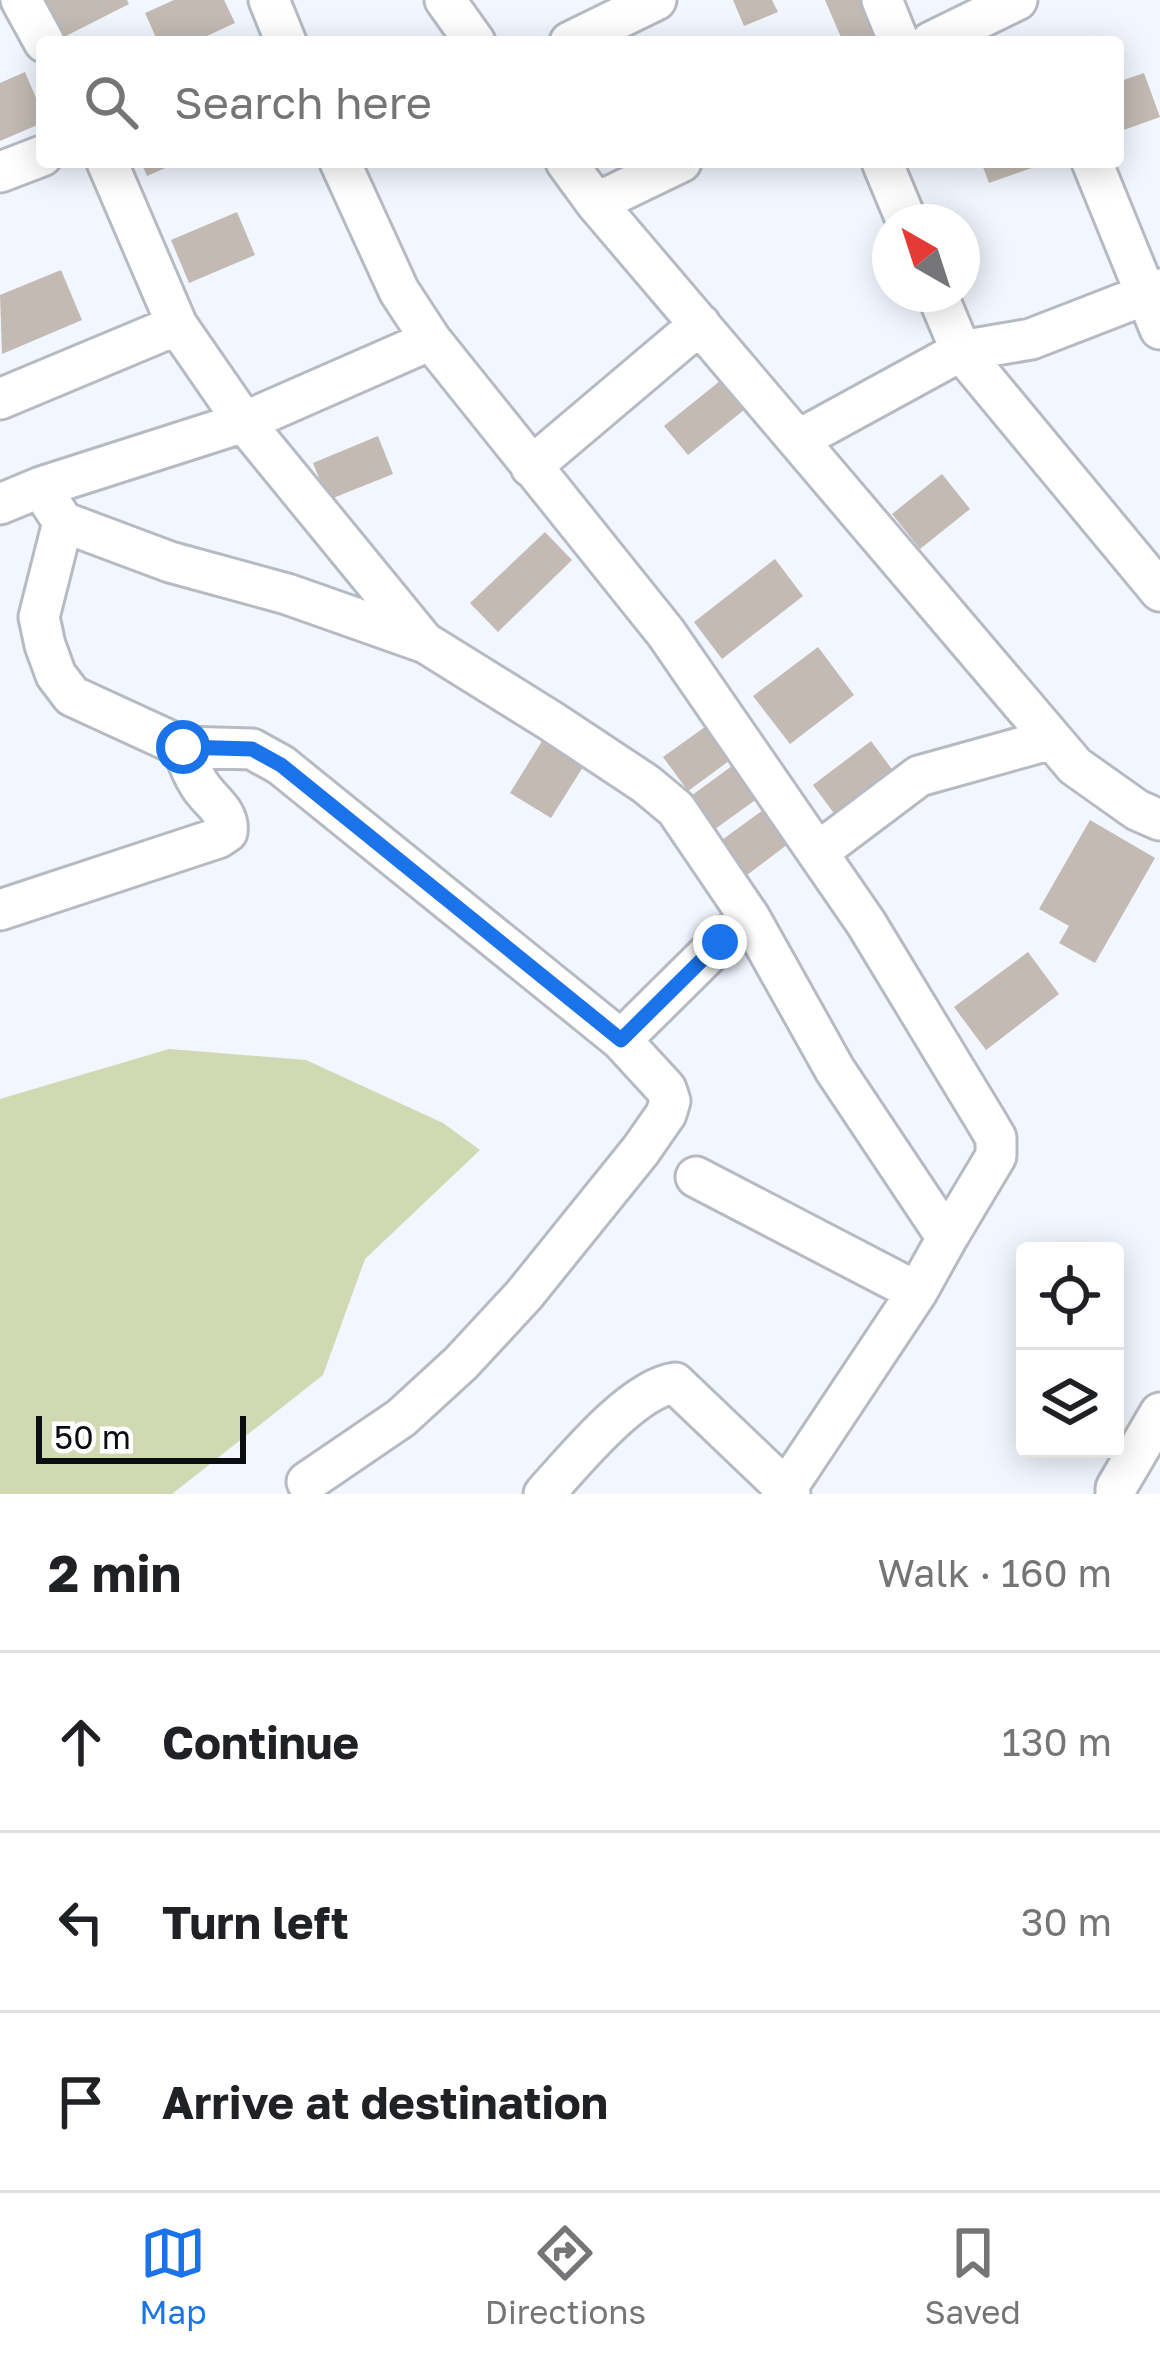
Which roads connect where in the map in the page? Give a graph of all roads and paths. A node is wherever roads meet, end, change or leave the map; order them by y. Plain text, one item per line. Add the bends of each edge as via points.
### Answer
1 (21, 0) edge
2 (268, 0) edge
3 (445, 0) edge
4 (656, 0) edge
5 (882, 0) edge
6 (1017, 0) edge
7 (41, 36) edge
8 (283, 36) edge
9 (471, 36) edge
10 (582, 36) edge
11 (897, 36) edge
12 (943, 36) edge
13 (36, 158) edge
14 (110, 168) edge
15 (343, 168) edge
16 (570, 168) edge
17 (669, 168) edge
18 (884, 168) edge
19 (1095, 168) edge
20 (0, 172) edge
21 (596, 203) junction
22 (900, 204) edge
23 (1155, 304) edge
24 (945, 312) edge
25 (700, 324) junction
26 (177, 326) junction
27 (431, 340) junction
28 (961, 351) junction
29 (0, 399) edge
30 (244, 422) junction
31 (798, 440) junction
32 (531, 466) junction
33 (41, 487) junction
34 (0, 504) edge
35 (63, 522) junction
36 (1160, 591) edge
37 (424, 642) junction
38 (1052, 739) junction
39 (183, 747) junction
40 (1160, 820) edge
41 (818, 852) junction
42 (0, 910) edge
43 (750, 918) junction
44 (621, 1040) junction
45 (696, 1177) dead end
46 (947, 1238) junction
47 (917, 1292) junction
48 (1160, 1413) edge
49 (307, 1482) dead end
50 (786, 1492) edge
51 (544, 1494) edge
52 (1116, 1494) edge

1 - 7 street
2 - 8 street
3 - 9 street
4 - 10 street
5 - 11 street
6 - 12 street
13 - 20 street
14 - 26 street
15 - 27 street via 399,291
16 - 21 street
17 - 21 street
18 - 22 street
19 - 23 street
21 - 25 street
23 - 28 street
24 - 28 street
25 - 31 street
25 - 32 street
26 - 29 street
26 - 30 street
27 - 30 street
27 - 32 street
28 - 31 street
28 - 36 street
30 - 33 street
30 - 37 street
31 - 38 street
32 - 41 street via 666,634
33 - 34 street
33 - 35 street
35 - 37 street
35 - 39 street via 39,617 56,675 72,696
37 - 43 street via 676,809
38 - 40 street via 1101,788
38 - 41 street via 919,776
39 - 42 street via 197,781 226,816 227,832
39 - 44 street via 252,749 281,765
41 - 46 street via 995,1138 996,1156
43 - 44 street
43 - 46 street via 835,1070
44 - 49 street via 670,1101 641,1150 461,1363 401,1418
45 - 47 street
46 - 47 street
47 - 50 street
48 - 52 street
50 - 51 street via 675,1383 611,1423

